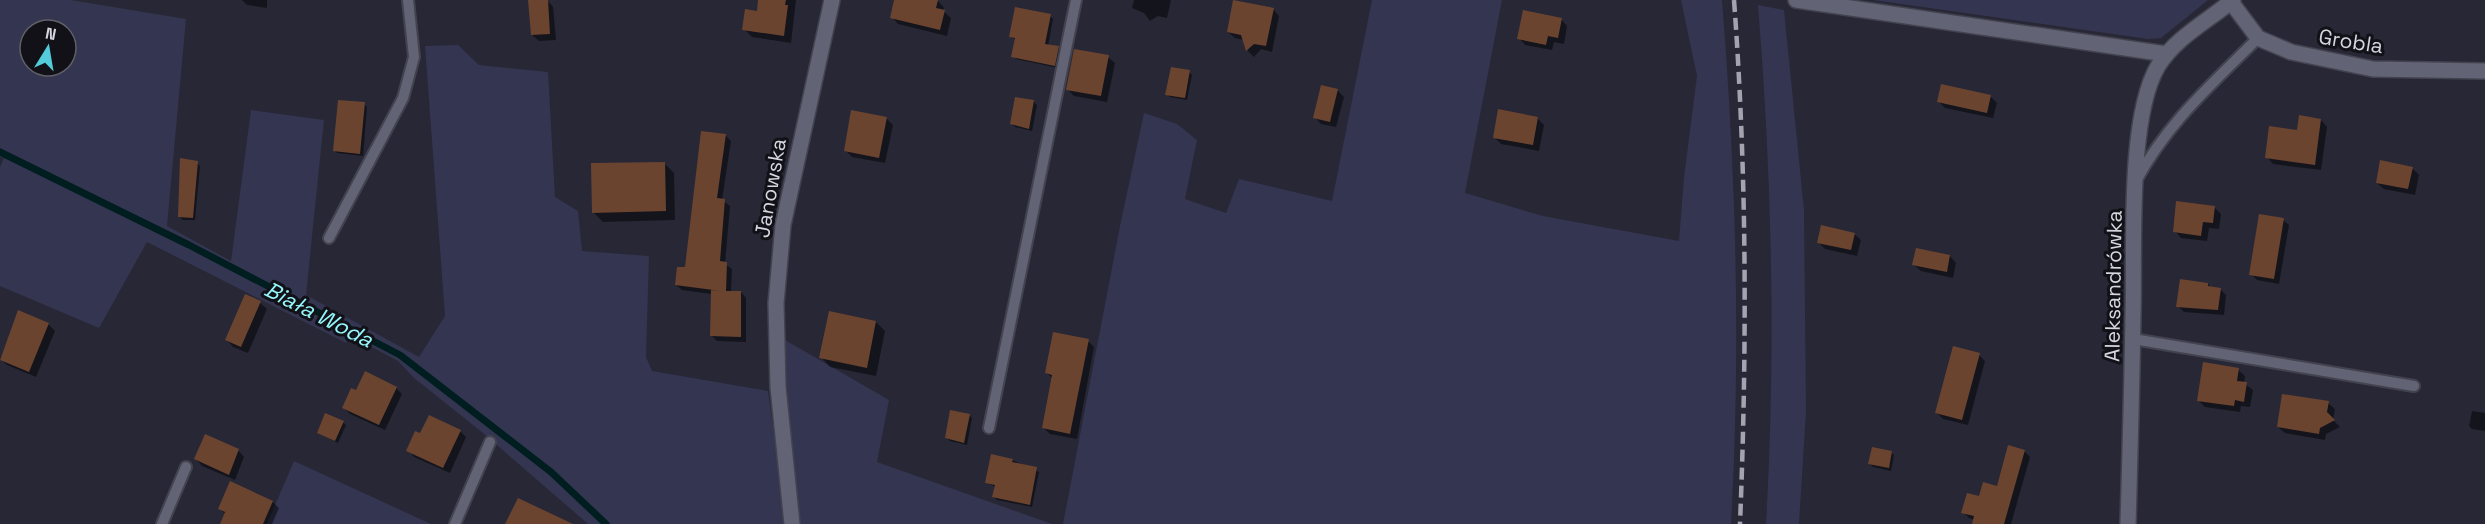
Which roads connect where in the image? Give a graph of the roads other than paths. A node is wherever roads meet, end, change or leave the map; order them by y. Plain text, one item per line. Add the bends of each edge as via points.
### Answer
1 (408, 0) edge
2 (832, 0) edge
3 (1076, 0) edge
4 (1796, 0) edge
5 (2232, 1) edge
6 (2258, 38) junction
7 (2166, 54) junction
8 (2485, 72) edge
9 (2136, 182) junction
10 (329, 238) dead end
11 (2133, 339) junction
12 (2414, 386) dead end
13 (989, 428) dead end
14 (490, 442) dead end
15 (186, 466) dead end
16 (162, 524) edge
17 (455, 524) edge
18 (792, 524) edge
19 (2128, 524) edge

1 - 10 lane via 414,57 403,98
2 - 18 street, Janowska via 783,225 776,303 777,387
3 - 13 lane
4 - 7 street
5 - 6 street
5 - 7 street, Aleksandrówka
6 - 8 street, Grobla via 2291,52 2373,69
6 - 9 lane via 2182,114 2153,150
7 - 9 street, Aleksandrówka via 2146,97
9 - 11 street, Aleksandrówka
11 - 12 lane
11 - 19 street, Aleksandrówka
14 - 17 lane
15 - 16 lane

